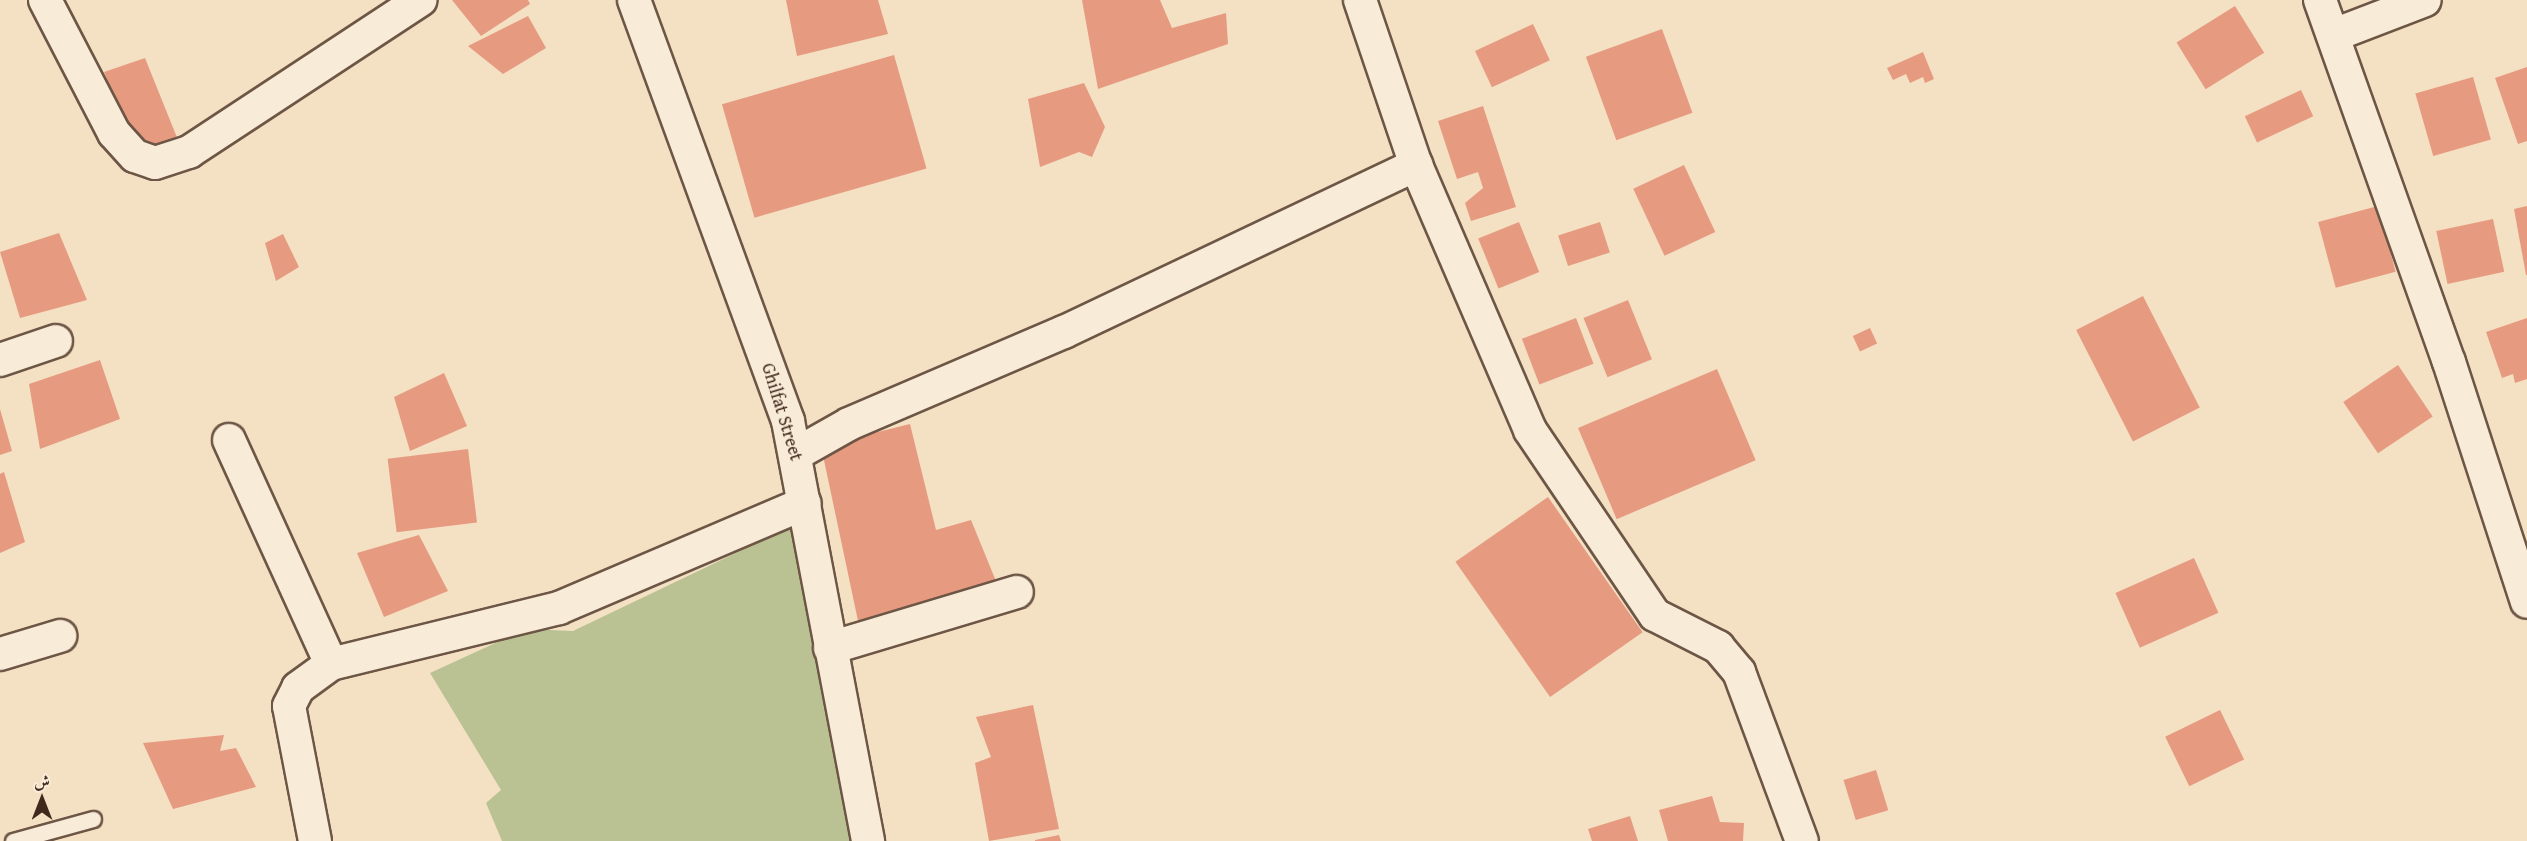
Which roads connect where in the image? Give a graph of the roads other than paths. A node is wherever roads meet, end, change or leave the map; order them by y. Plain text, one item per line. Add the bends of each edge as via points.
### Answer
1 (45, 0) edge
2 (420, 0) edge
3 (634, 0) edge
4 (1360, 0) edge
5 (2320, 0) edge
6 (2425, 0) edge
7 (2334, 35) junction
8 (1416, 165) junction
9 (56, 341) dead end
10 (0, 360) edge
11 (230, 440) dead end
12 (796, 454) junction
13 (805, 503) junction
14 (1017, 592) dead end
15 (2527, 602) edge
16 (60, 636) dead end
17 (830, 648) junction
18 (0, 654) edge
19 (331, 664) junction
20 (93, 819) dead end
21 (14, 841) edge
22 (315, 841) edge
23 (868, 841) edge
24 (1802, 841) edge

1 - 2 street via 114,133 135,156 155,163 189,152
3 - 12 street, Ghilfat Street via 725,242
4 - 8 street
5 - 7 street
6 - 7 street
7 - 15 street
8 - 12 street via 1064,332 849,424
8 - 24 street via 1530,430 1655,615 1718,647 1739,672
9 - 10 street
11 - 19 street
12 - 13 street, Ghilfat Street
13 - 17 street, Ghilfat Street
13 - 19 street via 559,608
14 - 17 street
16 - 18 street
17 - 23 street, Ghilfat Street
19 - 22 street via 298,688 290,706
20 - 21 lane

